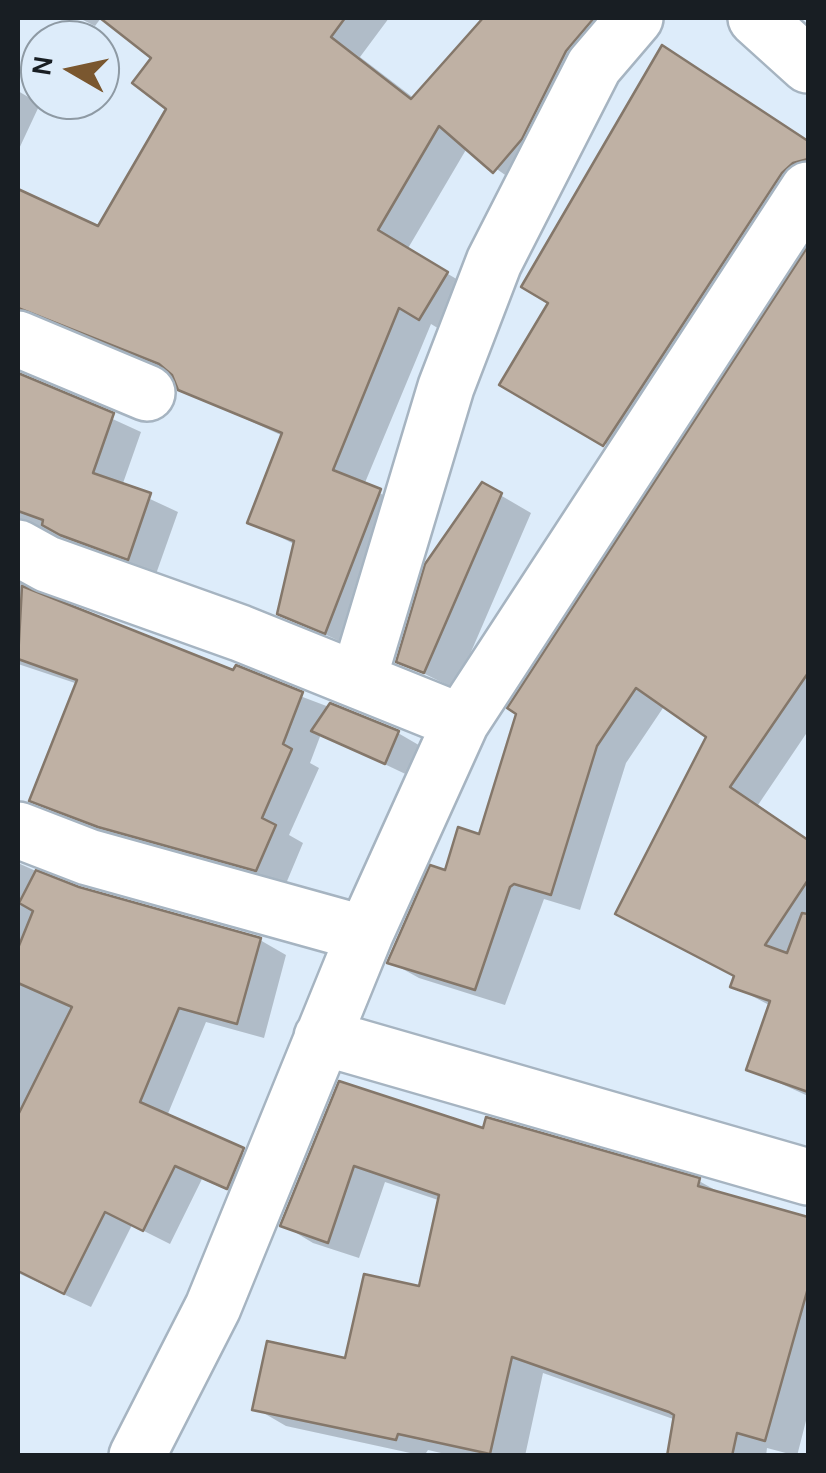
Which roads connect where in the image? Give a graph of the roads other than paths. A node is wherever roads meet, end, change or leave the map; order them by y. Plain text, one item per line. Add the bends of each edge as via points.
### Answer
1 (635, 18) edge
2 (756, 18) edge
3 (808, 65) edge
4 (808, 190) edge
5 (18, 339) edge
6 (147, 393) dead end
7 (18, 548) edge
8 (358, 680) junction
9 (461, 722) junction
10 (18, 830) edge
11 (365, 934) junction
12 (322, 1037) junction
13 (808, 1177) edge
14 (137, 1456) edge

1 - 8 street via 594,66 494,262 446,387
2 - 3 street
4 - 9 street
5 - 6 street
7 - 8 street
8 - 9 street
9 - 11 street
10 - 11 street via 88,857
11 - 12 street
12 - 13 street
12 - 14 street via 213,1307

